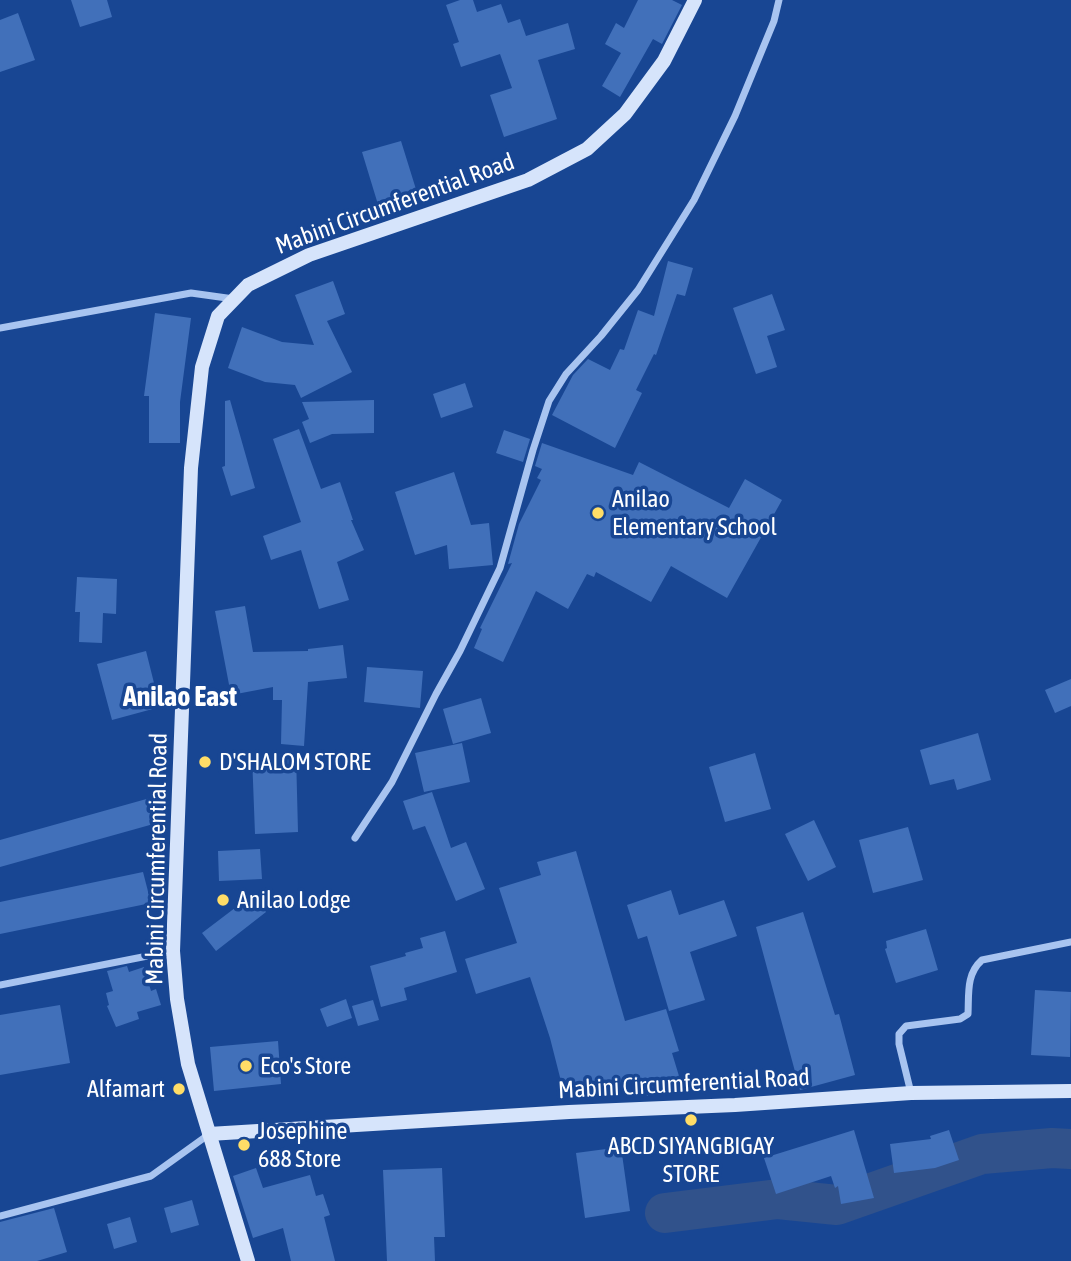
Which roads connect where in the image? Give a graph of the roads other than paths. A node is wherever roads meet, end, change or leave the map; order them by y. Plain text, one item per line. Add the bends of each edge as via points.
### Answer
1 (695, 0) edge
2 (779, 0) edge
3 (235, 299) junction
4 (0, 328) edge
5 (355, 838) dead end
6 (1071, 942) edge
7 (173, 951) junction
8 (0, 985) edge
9 (1071, 1091) edge
10 (911, 1093) junction
11 (209, 1134) junction
12 (0, 1216) edge
13 (248, 1261) edge

1 - 3 main road, Mabini Circumferential Road via 664,61 625,114 587,149 528,180 309,255 248,285
2 - 5 street via 735,116 695,200 638,289 549,401 500,568 392,782
3 - 4 street via 191,293
3 - 7 main road, Mabini Circumferential Road via 218,316 202,366 191,468
6 - 10 street via 982,960 969,977 968,1014 906,1026 899,1034 899,1044
7 - 8 street
7 - 11 main road, Mabini Circumferential Road via 188,1064
9 - 10 main road, Mabini Circumferential Road
10 - 11 main road, Mabini Circumferential Road
11 - 12 street via 151,1176
11 - 13 main road

